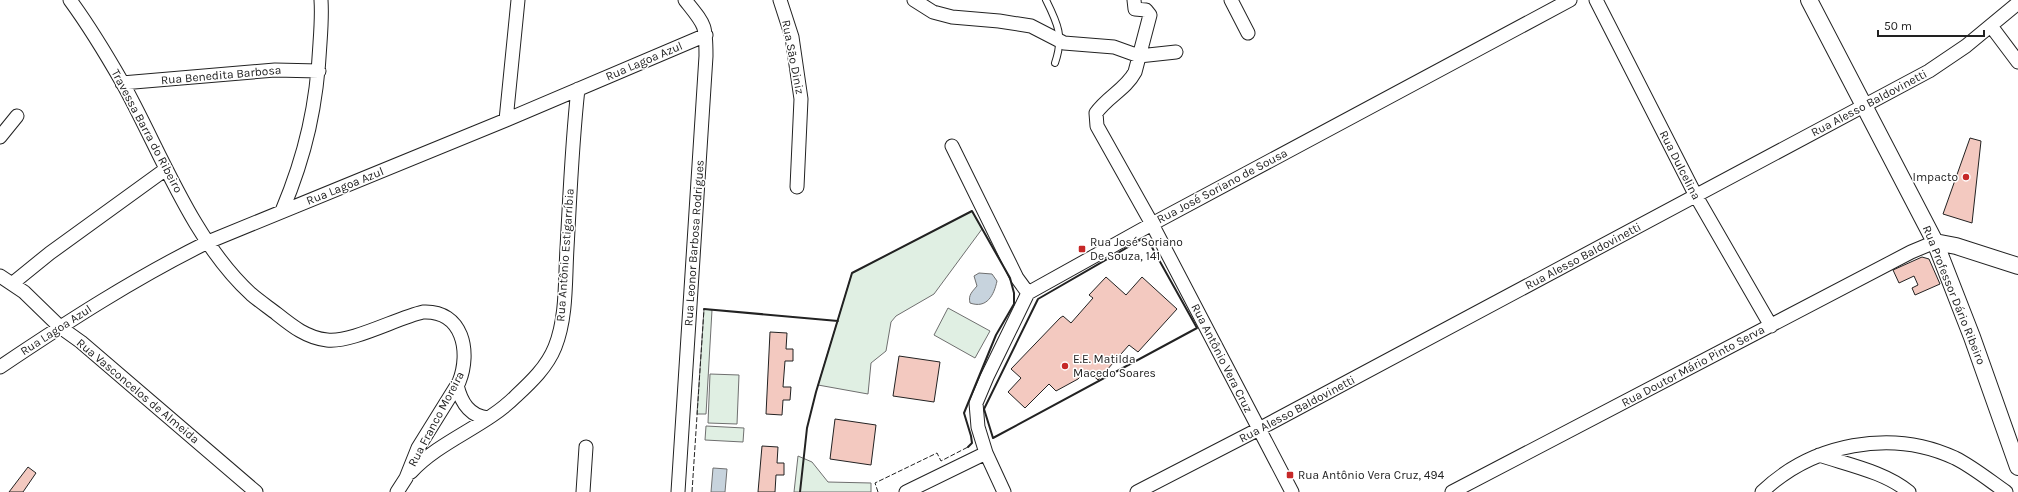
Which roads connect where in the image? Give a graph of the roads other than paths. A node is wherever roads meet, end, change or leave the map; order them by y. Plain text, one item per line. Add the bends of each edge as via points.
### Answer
1 (70, 0) edge
2 (321, 0) edge
3 (518, 0) edge
4 (686, 0) edge
5 (780, 0) edge
6 (914, 0) edge
7 (1046, 0) edge
8 (1134, 0) edge
9 (1231, 0) edge
10 (1570, 0) edge
11 (1596, 0) edge
12 (1809, 0) edge
13 (2018, 3) edge
14 (932, 5) edge
15 (1991, 26) junction
16 (1248, 33) dead end
17 (706, 35) junction
18 (1059, 41) junction
19 (1176, 52) dead end
20 (1139, 56) junction
21 (2018, 62) edge
22 (1056, 63) dead end
23 (319, 71) junction
24 (122, 83) junction
25 (578, 89) junction
26 (1864, 106) junction
27 (17, 116) dead end
28 (506, 120) junction
29 (0, 137) edge
30 (952, 146) dead end
31 (166, 169) junction
32 (797, 187) dead end
33 (1696, 196) junction
34 (282, 211) junction
35 (1152, 224) junction
36 (208, 242) junction
37 (1935, 242) junction
38 (222, 263) joint
39 (2018, 266) edge
40 (0, 276) edge
41 (13, 283) junction
42 (1028, 293) junction
43 (1771, 326) junction
44 (60, 327) junction
45 (0, 367) edge
46 (457, 385) junction
47 (488, 418) junction
48 (1259, 429) junction
49 (586, 447) dead end
50 (986, 453) junction
51 (1819, 455) junction
52 (2018, 468) edge
53 (406, 478) junction
54 (256, 492) edge
55 (397, 492) edge
56 (583, 492) edge
57 (678, 492) edge
58 (906, 492) edge
59 (1004, 492) edge
60 (1137, 492) edge
61 (1292, 492) edge
62 (1452, 492) edge
63 (1762, 492) edge
64 (1910, 492) edge
65 (2006, 492) edge

1 - 24 street, Travessa Barra do Ribeiro
2 - 23 street
3 - 28 street
4 - 17 street, Rua Leonor Barbosa Rodrigues via 703,22
5 - 32 street, Rua São Diniz via 792,37 802,99
6 - 14 street
7 - 18 lane via 1058,27
8 - 20 street via 1135,8 1146,10 1150,15
9 - 16 street
10 - 35 street, Rua José Soriano de Sousa
11 - 33 street, Rua Dulcelina
12 - 26 street, Rua Professor Dário Ribeiro
13 - 15 street, Rua Alesso Baldovinetti
14 - 18 street via 961,19 1031,26
15 - 21 street
15 - 26 street, Rua Alesso Baldovinetti via 1929,71
17 - 25 street, Rua Lagoa Azul
17 - 57 street, Rua Leonor Barbosa Rodrigues
18 - 20 street via 1077,45 1114,47
18 - 22 lane
19 - 20 street
20 - 35 street, Rua Antônio Vera Cruz via 1136,72 1131,80 1096,113 1097,126
23 - 24 street, Rua Benedita Barbosa via 275,70
23 - 34 street via 308,140
24 - 31 street, Travessa Barra do Ribeiro
25 - 28 street, Rua Lagoa Azul
25 - 47 street, Rua Antônio Estigarríbia via 564,298 558,337 542,370 515,398
26 - 33 street, Rua Alesso Baldovinetti
26 - 37 street, Rua Professor Dário Ribeiro
27 - 29 street
28 - 34 street, Rua Lagoa Azul
30 - 42 street via 1017,278
31 - 36 street, Travessa Barra do Ribeiro
31 - 41 street
33 - 43 street, Rua Dulcelina
33 - 48 street, Rua Alesso Baldovinetti
34 - 36 street, Rua Lagoa Azul
35 - 42 street, Rua José Soriano de Sousa
35 - 48 street, Rua Antônio Vera Cruz
36 - 38 street, Travessa Barra do Ribeiro
36 - 44 street, Rua Lagoa Azul via 166,263
37 - 39 street
37 - 43 street, Rua Doutor Mário Pinto Serva via 1911,252
37 - 52 street, Rua Professor Dário Ribeiro
38 - 46 street, Rua Franco Moreira via 251,294 292,325 316,338 338,340 423,312 446,316 456,327 464,349 464,370
40 - 41 street, Rua Vasconcelos de Almeida
41 - 44 street, Rua Vasconcelos de Almeida
42 - 50 street via 976,403 978,427
43 - 62 street, Rua Doutor Mário Pinto Serva
44 - 45 street, Rua Lagoa Azul
44 - 54 street, Rua Vasconcelos de Almeida via 81,342
46 - 47 street via 467,409
46 - 53 street, Rua Franco Moreira via 418,448
47 - 53 street, Rua Antônio Estigarríbia via 435,451
48 - 60 street, Rua Alesso Baldovinetti
48 - 61 street, Rua Antônio Vera Cruz
49 - 56 street
50 - 58 street
50 - 59 street
51 - 63 street via 1798,465
51 - 64 street via 1866,470 1901,485
51 - 65 street via 1854,444 1890,443 1928,448 1955,458
53 - 55 street, Rua Franco Moreira

